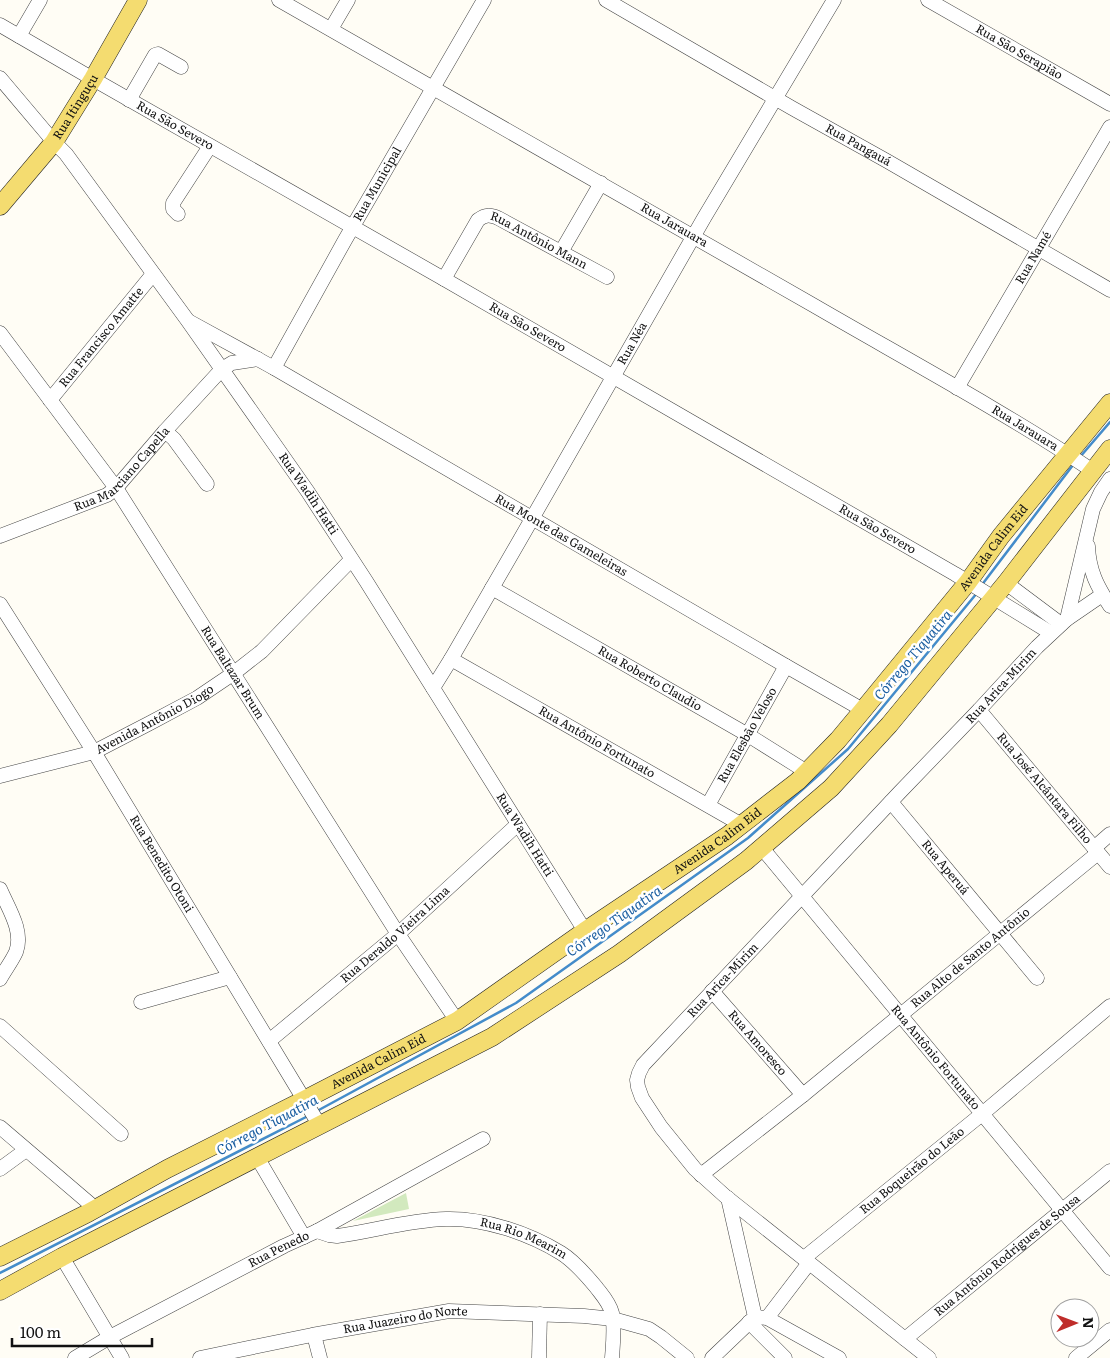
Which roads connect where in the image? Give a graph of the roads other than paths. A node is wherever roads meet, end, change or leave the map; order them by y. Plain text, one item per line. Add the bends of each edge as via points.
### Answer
1 (40, 0) edge
2 (138, 0) edge
3 (279, 0) edge
4 (348, 0) edge
5 (484, 0) edge
6 (606, 0) edge
7 (834, 0) edge
8 (928, 0) edge
9 (0, 25) edge
10 (331, 29) junction
11 (20, 36) junction
12 (181, 67) dead end
13 (0, 78) edge
14 (93, 80) junction
15 (433, 88) junction
16 (775, 99) junction
17 (129, 100) junction
18 (1110, 104) edge
19 (1110, 127) edge
20 (54, 142) junction
21 (210, 146) junction
22 (601, 183) junction
23 (0, 206) edge
24 (178, 214) dead end
25 (352, 227) junction
26 (694, 236) junction
27 (1038, 249) junction
28 (562, 252) junction
29 (153, 274) junction
30 (607, 277) dead end
31 (444, 279) junction
32 (1110, 290) edge
33 (188, 321) junction
34 (0, 333) edge
35 (258, 359) junction
36 (274, 368) junction
37 (222, 369) junction
38 (613, 377) junction
39 (957, 388) junction
40 (50, 400) junction
41 (1110, 404) edge
42 (164, 431) junction
43 (1110, 449) edge
44 (1067, 454) junction
45 (1093, 471) junction
46 (1110, 479) edge
47 (207, 484) dead end
48 (116, 488) junction
49 (533, 518) junction
50 (1088, 530) junction
51 (0, 536) edge
52 (351, 560) junction
53 (1006, 584) junction
54 (492, 588) junction
55 (980, 589) junction
56 (1106, 600) edge
57 (0, 604) edge
58 (1060, 626) junction
59 (451, 659) junction
60 (786, 666) junction
61 (234, 673) junction
62 (433, 688) junction
63 (864, 710) junction
64 (979, 710) junction
65 (748, 735) junction
66 (94, 752) junction
67 (807, 772) junction
68 (0, 776) edge
69 (891, 802) junction
70 (708, 806) junction
71 (518, 824) junction
72 (742, 825) junction
73 (1110, 834) edge
74 (762, 848) junction
75 (1096, 850) junction
76 (1110, 867) edge
77 (0, 889) edge
78 (801, 896) junction
79 (585, 931) junction
80 (1000, 933) junction
81 (398, 934) junction
82 (230, 977) junction
83 (1037, 978) dead end
84 (0, 979) edge
85 (712, 991) junction
86 (141, 1002) dead end
87 (1110, 1006) edge
88 (901, 1016) junction
89 (457, 1021) junction
90 (0, 1026) edge
91 (269, 1041) junction
92 (803, 1095) junction
93 (312, 1113) junction
94 (982, 1114) junction
95 (0, 1127) edge
96 (121, 1134) dead end
97 (483, 1139) dead end
98 (26, 1150) junction
99 (257, 1157) junction
100 (0, 1169) edge
101 (1110, 1171) edge
102 (701, 1175) junction
103 (728, 1198) junction
104 (96, 1208) junction
105 (1064, 1210) junction
106 (311, 1234) junction
107 (0, 1257) edge
108 (62, 1257) junction
109 (807, 1260) junction
110 (1110, 1268) edge
111 (0, 1291) edge
112 (540, 1314) junction
113 (613, 1319) junction
114 (757, 1319) junction
115 (1110, 1330) edge
116 (314, 1335) junction
117 (110, 1338) junction
118 (905, 1339) junction
119 (275, 1342) junction
120 (222, 1356) edge
121 (714, 1357) edge
122 (75, 1358) edge
123 (122, 1358) edge
124 (200, 1358) edge
125 (250, 1358) edge
126 (320, 1358) edge
127 (539, 1358) edge
128 (612, 1358) edge
129 (687, 1358) edge
130 (785, 1358) edge
131 (839, 1358) edge
132 (929, 1358) edge
133 (1076, 1358) edge

1 - 11 street
2 - 14 main road, Rua Itinguçu
3 - 10 street, Rua Jarauara
4 - 10 street
5 - 15 street, Rua Municipal
6 - 16 street, Rua Pangauá
7 - 16 street, Rua Néa
8 - 18 street, Rua São Serapião
9 - 11 street, Rua São Severo
10 - 15 street, Rua Jarauara
11 - 14 street, Rua São Severo
12 - 17 street via 155,55
13 - 20 street, Rua Wadih Hatti
14 - 17 street, Rua São Severo
14 - 20 main road, Rua Itinguçu
15 - 22 street, Rua Jarauara
15 - 25 street, Rua Municipal
16 - 26 street, Rua Néa
16 - 27 street, Rua Pangauá
17 - 21 street, Rua São Severo
19 - 27 street, Rua Namé
20 - 23 main road, Rua Itinguçu
20 - 29 street, Rua Wadih Hatti
21 - 24 street via 173,203
21 - 25 street, Rua São Severo
22 - 26 street, Rua Jarauara
22 - 28 street
25 - 31 street, Rua São Severo
25 - 36 street, Rua Municipal
26 - 38 street, Rua Néa
26 - 39 street, Rua Jarauara
27 - 32 street, Rua Pangauá
27 - 39 street, Rua Namé
28 - 30 street, Rua Antônio Mann
28 - 31 street, Rua Antônio Mann via 498,218 484,216 478,220
29 - 33 street, Rua Wadih Hatti
29 - 40 street, Rua Francisco Amatte
31 - 38 street, Rua São Severo
33 - 35 street, Rua Monte das Gameleiras
33 - 37 street, Rua Wadih Hatti
34 - 40 street, Rua Baltazar Brum
35 - 36 street, Rua Monte das Gameleiras
35 - 37 street via 232,363
36 - 49 street, Rua Monte das Gameleiras
37 - 42 street, Rua Marciano Capella
37 - 52 street, Rua Wadih Hatti
38 - 49 street, Rua Néa
38 - 55 street, Rua São Severo
39 - 44 street, Rua Jarauara
40 - 48 street, Rua Baltazar Brum
41 - 44 main road, Avenida Calim Eid
42 - 47 street via 174,439
42 - 48 street, Rua Marciano Capella
43 - 45 main road, Avenida Calim Eid
44 - 45 street, Rua Jarauara
44 - 55 main road, Avenida Calim Eid via 1001,536
45 - 53 main road, Avenida Calim Eid
46 - 50 street via 1093,509
48 - 51 street, Rua Marciano Capella via 102,498
48 - 61 street, Rua Baltazar Brum
49 - 54 street, Rua Néa
49 - 60 street, Rua Monte das Gameleiras
50 - 56 street via 1090,568
50 - 58 street
52 - 61 street, Avenida Antônio Diogo via 262,652
52 - 62 street, Rua Wadih Hatti
53 - 55 main road, Avenida Calim Eid
53 - 58 street
54 - 59 street, Rua Néa
54 - 65 street, Rua Roberto Claudio
55 - 58 street, Rua São Severo
55 - 63 main road, Avenida Calim Eid
55 - 74 main road, Avenida Calim Eid via 889,725 831,788
56 - 58 street, Rua Arica-Mirim
57 - 66 street, Rua Benedito Otoni
58 - 64 street, Rua Arica-Mirim
59 - 62 street, Rua Néa
59 - 70 street, Rua Antônio Fortunato
60 - 63 street, Rua Monte das Gameleiras
60 - 65 street, Rua Elesbão Veloso
61 - 66 street, Avenida Antônio Diogo via 196,698
61 - 81 street, Rua Baltazar Brum
62 - 71 street, Rua Wadih Hatti
63 - 67 main road, Avenida Calim Eid
64 - 69 street, Rua Arica-Mirim
64 - 75 street, Rua José Alcântara Filho
65 - 67 street, Rua Roberto Claudio
65 - 70 street, Rua Elesbão Veloso
66 - 68 street, Avenida Antônio Diogo
66 - 82 street, Rua Benedito Otoni
67 - 72 main road, Avenida Calim Eid
69 - 78 street, Rua Arica-Mirim
69 - 80 street, Rua Aperuá
70 - 72 street, Rua Antônio Fortunato
71 - 79 street, Rua Wadih Hatti
71 - 81 street, Rua Deraldo Vieira Lima
72 - 79 main road, Avenida Calim Eid
73 - 75 street, Rua Alto de Santo Antônio
74 - 78 street, Rua Antônio Fortunato
74 - 93 main road, Avenida Calim Eid via 620,954 492,1037
75 - 76 street, Rua José Alcântara Filho
75 - 80 street, Rua Alto de Santo Antônio
77 - 84 street via 16,927 18,942
78 - 85 street, Rua Arica-Mirim
78 - 88 street, Rua Antônio Fortunato
79 - 89 main road, Avenida Calim Eid
80 - 83 street, Rua Aperuá
80 - 88 street, Rua Alto de Santo Antônio
81 - 89 street, Rua Baltazar Brum
81 - 91 street, Rua Deraldo Vieira Lima
82 - 86 street
82 - 91 street, Rua Benedito Otoni
85 - 92 street, Rua Amoresco
85 - 102 street, Rua Arica-Mirim via 643,1065 637,1080 642,1098 661,1127
87 - 94 street, Rua Boqueirão do Leão
88 - 92 street, Rua Alto de Santo Antônio
88 - 94 street, Rua Antônio Fortunato
89 - 93 main road, Avenida Calim Eid
90 - 96 street
91 - 93 street, Rua Benedito Otoni
92 - 102 street, Rua Alto de Santo Antônio
93 - 99 main road, Avenida Calim Eid
93 - 104 main road, Avenida Calim Eid via 167,1169
94 - 105 street, Rua Antônio Fortunato
94 - 109 street, Rua Boqueirão do Leão
95 - 98 street
97 - 106 street, Rua Penedo
98 - 100 street
98 - 104 street
99 - 106 street
99 - 108 main road, Avenida Calim Eid
101 - 105 street, Rua Antônio Rodrigues de Sousa
102 - 103 street, Rua Arica-Mirim
103 - 109 street, Rua Arica-Mirim
103 - 114 street
104 - 107 main road, Avenida Calim Eid
105 - 110 street, Rua Antônio Fortunato
105 - 118 street, Rua Antônio Rodrigues de Sousa
106 - 113 street, Rua Rio Mearim via 337,1236 448,1218 492,1224 531,1237 562,1254 587,1275 608,1302
106 - 117 street, Rua Penedo
108 - 111 main road, Avenida Calim Eid
108 - 117 street
109 - 114 street, Rua Boqueirão do Leão
109 - 118 street, Rua Arica-Mirim
112 - 113 street, Rua Juazeiro do Norte
112 - 116 street, Rua Juazeiro do Norte via 449,1311
112 - 127 street
113 - 128 street
113 - 129 street via 649,1329
114 - 121 street, Rua Boqueirão do Leão
114 - 130 street
114 - 131 street
115 - 133 street
116 - 119 street, Rua Juazeiro do Norte
116 - 126 street
117 - 122 street, Rua Penedo
117 - 123 street
118 - 132 street, Rua Arica-Mirim
119 - 120 street, Rua Juazeiro do Norte
119 - 125 street
120 - 124 street, Rua Juazeiro do Norte

